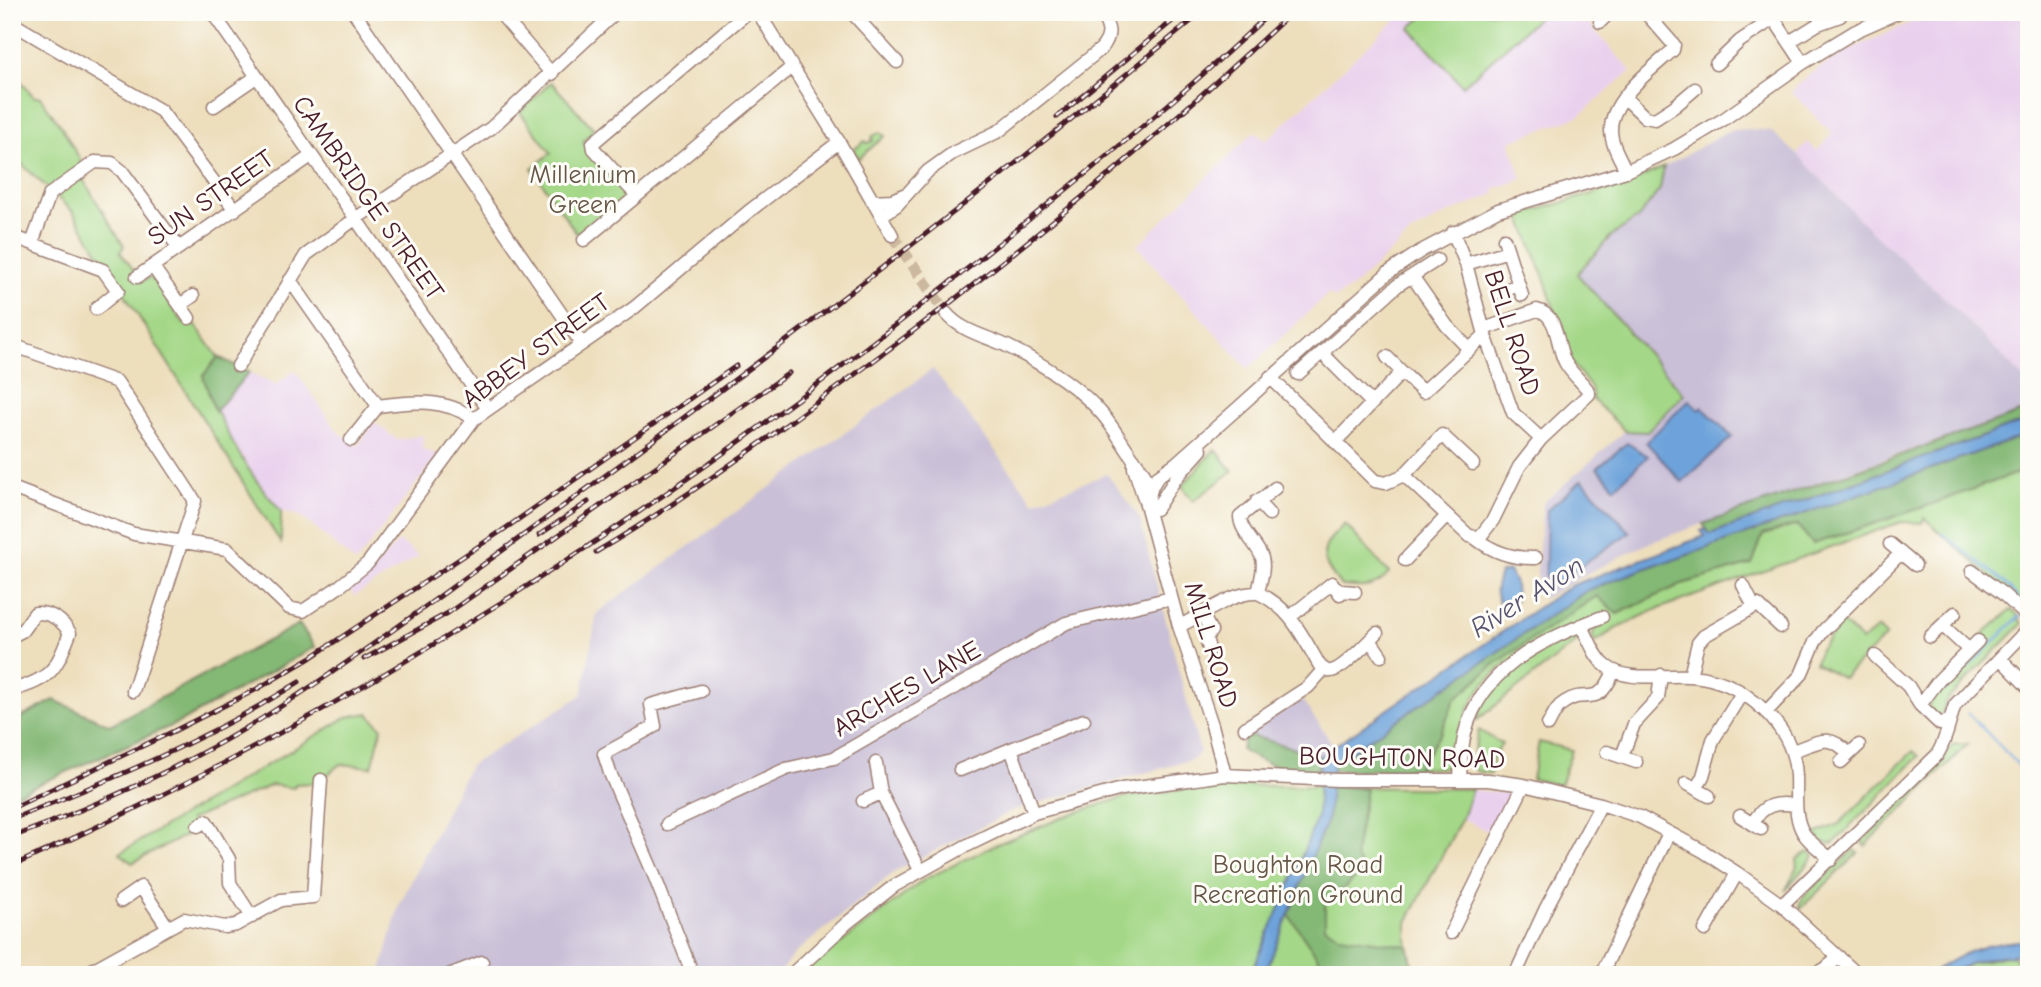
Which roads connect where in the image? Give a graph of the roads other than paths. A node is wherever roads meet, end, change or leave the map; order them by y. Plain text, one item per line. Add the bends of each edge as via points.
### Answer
1 (212, 12) edge
2 (354, 12) edge
3 (499, 12) edge
4 (616, 12) edge
5 (748, 12) edge
6 (758, 12) edge
7 (1100, 12) edge
8 (1610, 12) edge
9 (1645, 12) edge
10 (1899, 12) edge
11 (855, 14) edge
12 (1772, 15) edge
13 (1840, 16) dead end
14 (1600, 22) dead end
15 (12, 23) edge
16 (1789, 42) junction
17 (897, 62) dead end
18 (1803, 63) junction
19 (1716, 64) dead end
20 (792, 67) junction
21 (552, 74) junction
22 (256, 77) junction
23 (1695, 89) dead end
24 (1624, 97) junction
25 (214, 106) dead end
26 (839, 142) junction
27 (451, 154) junction
28 (311, 156) junction
29 (1626, 171) junction
30 (636, 196) junction
31 (877, 208) junction
32 (235, 210) junction
33 (355, 219) junction
34 (1453, 232) junction
35 (892, 235) tunnel mouth
36 (12, 236) edge
37 (584, 240) dead end
38 (32, 243) junction
39 (179, 248) junction
40 (1437, 260) dead end
41 (1466, 264) junction
42 (153, 267) junction
43 (1412, 276) junction
44 (137, 277) dead end
45 (290, 280) junction
46 (1499, 292) dead end
47 (193, 296) dead end
48 (180, 305) junction
49 (96, 309) dead end
50 (946, 313) tunnel mouth
51 (188, 318) dead end
52 (1485, 332) junction
53 (582, 344) junction
54 (12, 345) edge
55 (1469, 349) junction
56 (1322, 353) junction
57 (1387, 356) dead end
58 (238, 366) dead end
59 (1402, 372) junction
60 (1298, 374) dead end
61 (1270, 377) junction
62 (1372, 403) junction
63 (378, 406) junction
64 (1238, 408) junction
65 (488, 409) junction
66 (474, 419) junction
67 (1541, 439) junction
68 (351, 440) dead end
69 (1335, 442) junction
70 (1134, 459) junction
71 (1473, 464) dead end
72 (1152, 474) junction
73 (1404, 475) junction
74 (1178, 476) junction
75 (12, 488) edge
76 (1146, 488) junction
77 (1275, 488) dead end
78 (1257, 501) junction
79 (1151, 508) junction
80 (1269, 514) dead end
81 (1447, 516) junction
82 (1475, 538) junction
83 (184, 541) junction
84 (1405, 560) dead end
85 (1528, 561) dead end
86 (1914, 565) dead end
87 (1972, 571) dead end
88 (1324, 572) dead end
89 (1743, 585) dead end
90 (1335, 587) junction
91 (1355, 592) dead end
92 (1258, 593) junction
93 (1171, 598) junction
94 (1754, 607) junction
95 (1955, 613) dead end
96 (2024, 614) edge
97 (1203, 616) junction
98 (1290, 617) junction
99 (1602, 617) dead end
100 (1581, 625) junction
101 (1179, 626) junction
102 (1781, 626) dead end
103 (1943, 626) junction
104 (2029, 628) edge
105 (12, 636) edge
106 (1930, 637) dead end
107 (1209, 649) dead end
108 (1381, 656) dead end
109 (1875, 656) dead end
110 (2000, 658) junction
111 (1324, 669) junction
112 (1614, 671) junction
113 (1661, 675) junction
114 (1690, 676) junction
115 (2029, 688) edge
116 (12, 690) edge
117 (133, 691) dead end
118 (701, 691) dead end
119 (1742, 693) junction
120 (1920, 705) junction
121 (1767, 711) junction
122 (1084, 720) dead end
123 (1949, 722) junction
124 (1548, 724) dead end
125 (1245, 728) dead end
126 (1859, 745) dead end
127 (1012, 749) junction
128 (1792, 751) junction
129 (1607, 752) dead end
130 (1622, 756) junction
131 (1636, 762) dead end
132 (876, 763) dead end
133 (960, 770) dead end
134 (1225, 775) junction
135 (1460, 778) junction
136 (321, 780) dead end
137 (1524, 785) junction
138 (881, 793) junction
139 (1709, 796) dead end
140 (863, 801) dead end
141 (1601, 804) junction
142 (1796, 805) junction
143 (1034, 813) junction
144 (220, 814) dead end
145 (1740, 816) dead end
146 (667, 824) dead end
147 (1670, 833) junction
148 (1830, 860) junction
149 (920, 870) junction
150 (1737, 873) junction
151 (121, 901) dead end
152 (1782, 905) junction
153 (252, 917) junction
154 (166, 926) junction
155 (1457, 929) dead end
156 (1705, 930) dead end
157 (1839, 957) junction
158 (482, 962) dead end
159 (83, 975) edge
160 (449, 975) edge
161 (693, 975) edge
162 (791, 975) edge
163 (1515, 975) edge
164 (1601, 975) edge
165 (1814, 975) edge
166 (1858, 975) edge

1 - 22 street, CAMBRIDGE STREET
2 - 27 street
3 - 21 street
4 - 21 street
5 - 30 street via 593,143
6 - 20 street
7 - 31 street via 1109,32 1101,49 999,131 953,153 906,194
8 - 14 street
9 - 24 street via 1674,45 1673,50
10 - 18 street
11 - 17 street
12 - 16 street
12 - 19 street via 1740,41 1730,58
13 - 16 street
15 - 32 street via 161,111
16 - 18 street
18 - 29 street via 1724,119
20 - 26 street
20 - 30 street
21 - 27 street via 496,124
22 - 25 street
22 - 28 street, CAMBRIDGE STREET
23 - 24 street via 1655,119 1644,117
24 - 29 street via 1611,131
26 - 31 street
26 - 53 street, ABBEY STREET via 634,308
27 - 33 street
27 - 53 street
28 - 32 street, SUN STREET
28 - 33 street, CAMBRIDGE STREET
29 - 34 street via 1498,211
30 - 37 street
31 - 35 street
32 - 39 street, SUN STREET
33 - 45 street via 306,255
33 - 65 street, CAMBRIDGE STREET
34 - 41 street, BELL ROAD
34 - 61 street via 1388,272
36 - 38 street
38 - 39 street via 50,194 95,162 116,166
38 - 49 street via 103,270 118,290
39 - 42 street, SUN STREET
40 - 43 street
41 - 46 street via 1506,245 1521,290
41 - 52 street, BELL ROAD
42 - 44 street, SUN STREET
42 - 48 street
43 - 55 street
43 - 56 street
45 - 58 street
45 - 63 street
47 - 48 street
48 - 51 street
50 - 70 street via 967,330 1007,346 1061,378 1102,414
52 - 55 street
52 - 67 street, BELL ROAD via 1513,413
52 - 67 street via 1537,310 1552,319 1565,363 1589,394
53 - 65 street, ABBEY STREET
54 - 83 street via 122,386 195,501
55 - 59 street via 1423,393
56 - 60 street
56 - 62 street
57 - 59 street
59 - 62 street
61 - 64 street
61 - 69 street
62 - 69 street
63 - 66 street via 440,403
63 - 68 street
64 - 72 street via 1175,464
64 - 74 street
65 - 66 street, ABBEY STREET
66 - 83 street, ABBEY STREET via 368,563 303,611 289,608 227,549
67 - 82 street via 1512,476 1493,520
69 - 73 street via 1375,481 1386,483
70 - 72 street
70 - 76 street
71 - 73 street via 1442,435
72 - 76 street
73 - 81 street
74 - 76 street
74 - 79 street
75 - 83 street, ABBEY STREET via 134,534
76 - 79 street
77 - 78 street
78 - 80 street
78 - 92 street via 1240,517 1240,524 1262,556
79 - 93 street, MILL ROAD
81 - 82 street
81 - 84 street
82 - 85 street via 1488,548
83 - 117 street
86 - 121 street via 1896,549 1823,631 1801,675
87 - 96 street
88 - 90 street
89 - 94 street
90 - 91 street
90 - 98 street
92 - 97 street via 1236,596
92 - 98 street via 1274,600
93 - 101 street, MILL ROAD
93 - 146 street, ARCHES LANE via 1066,623 834,758 786,769
94 - 102 street via 1758,605
94 - 114 street via 1704,636
95 - 103 street
97 - 101 street
97 - 107 street, MILL ROAD via 1211,631 1206,638
98 - 111 street
99 - 100 street
100 - 112 street via 1599,658
100 - 135 street via 1527,652 1493,680 1469,720
101 - 134 street, MILL ROAD
103 - 106 street
103 - 120 street via 1973,645
104 - 110 street
105 - 116 street via 40,612 62,620 70,633 58,663 41,681
108 - 111 street via 1374,637 1339,667
109 - 120 street via 1908,686
110 - 115 street
110 - 123 street via 1955,705
111 - 125 street via 1308,687
112 - 113 street
112 - 124 street via 1602,691 1568,700
113 - 114 street
113 - 130 street via 1658,698 1634,724
114 - 119 street via 1712,679
118 - 161 street via 650,705 656,726 604,754
119 - 121 street
119 - 139 street via 1713,740 1703,776 1691,786
120 - 123 street via 1940,723
121 - 128 street
122 - 127 street
123 - 148 street via 1947,740 1937,755
126 - 128 street via 1845,758 1839,743 1828,739
127 - 133 street
127 - 143 street
128 - 142 street
129 - 130 street
130 - 131 street
132 - 138 street
134 - 135 street, BOUGHTON ROAD via 1338,780
134 - 143 street, BOUGHTON ROAD via 1122,789
135 - 137 street, BOUGHTON ROAD
136 - 153 street via 313,897 281,900
137 - 141 street, BOUGHTON ROAD
137 - 155 street
138 - 140 street
138 - 149 street
141 - 147 street, BOUGHTON ROAD
141 - 163 street
142 - 145 street via 1763,808 1757,826
142 - 148 street via 1804,834
143 - 149 street, BOUGHTON ROAD
144 - 153 street via 202,824 229,859 230,883
147 - 150 street, BOUGHTON ROAD
147 - 164 street
148 - 152 street
149 - 162 street, BOUGHTON ROAD via 847,923
150 - 152 street, BOUGHTON ROAD
150 - 156 street
151 - 154 street via 138,882
152 - 157 street, BOUGHTON ROAD
153 - 154 street via 225,927 192,918
154 - 159 street
157 - 165 street
157 - 166 street, BOUGHTON ROAD
158 - 160 street

